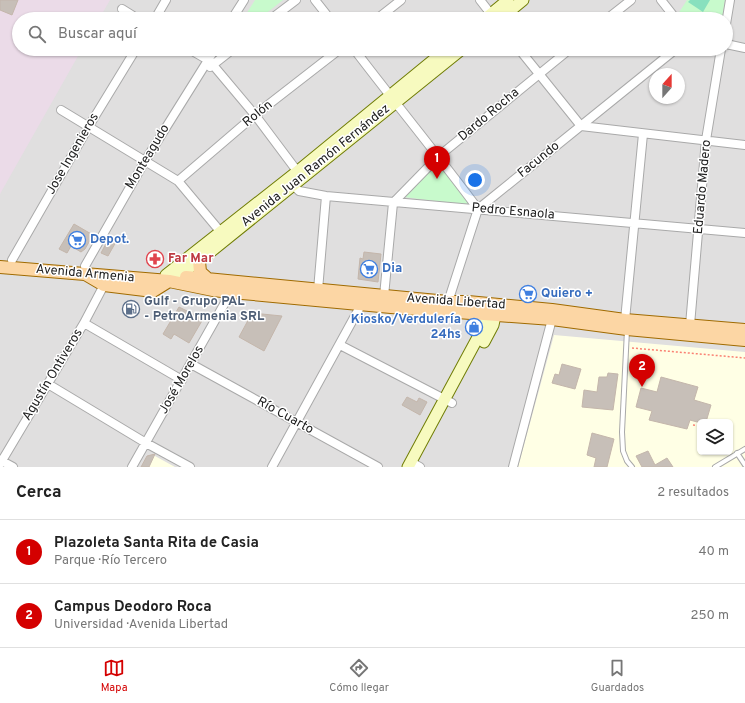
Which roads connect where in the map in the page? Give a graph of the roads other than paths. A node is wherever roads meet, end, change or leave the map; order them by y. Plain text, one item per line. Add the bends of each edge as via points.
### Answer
1 (166, 0) edge
2 (244, 0) edge
3 (296, 0) edge
4 (315, 0) edge
5 (401, 0) edge
6 (480, 0) edge
7 (508, 0) edge
8 (523, 0) edge
9 (631, 0) edge
10 (661, 0) edge
11 (730, 0) edge
12 (122, 9) dead end
13 (127, 12) edge
14 (159, 12) edge
15 (236, 12) edge
16 (281, 12) edge
17 (324, 12) edge
18 (386, 12) edge
19 (488, 12) edge
20 (497, 12) edge
21 (502, 12) edge
22 (616, 12) edge
23 (670, 12) edge
24 (728, 12) edge
25 (733, 45) edge
26 (745, 48) edge
27 (132, 56) edge
28 (200, 56) edge
29 (212, 56) edge
30 (221, 56) edge
31 (331, 56) edge
32 (359, 56) edge
33 (439, 56) edge
34 (452, 56) edge
35 (524, 56) edge
36 (561, 56) edge
37 (667, 56) edge
38 (720, 56) edge
39 (210, 62) junction
40 (538, 74) junction
41 (392, 99) junction
42 (61, 110) dead end
43 (255, 115) junction
44 (89, 126) junction
45 (580, 126) junction
46 (643, 134) junction
47 (706, 140) junction
48 (745, 145) edge
49 (439, 156) junction
50 (145, 161) junction
51 (300, 174) junction
52 (178, 180) junction
53 (290, 182) junction
54 (326, 196) junction
55 (393, 203) junction
56 (478, 209) junction
57 (634, 223) junction
58 (699, 229) junction
59 (745, 233) edge
60 (223, 235) junction
61 (6, 260) edge
62 (199, 261) junction
63 (0, 267) edge
64 (84, 270) junction
65 (171, 277) junction
66 (209, 280) junction
67 (104, 285) junction
68 (318, 290) junction
69 (231, 292) junction
70 (384, 296) junction
71 (362, 300) junction
72 (448, 302) junction
73 (492, 313) junction
74 (552, 319) junction
75 (84, 323) junction
76 (626, 324) junction
77 (690, 325) junction
78 (745, 330) edge
79 (745, 340) edge
80 (340, 345) junction
81 (191, 364) junction
82 (182, 380) junction
83 (48, 384) junction
84 (448, 401) junction
85 (296, 422) junction
86 (146, 443) junction
87 (745, 449) edge
88 (737, 454) junction
89 (1, 461) edge
90 (745, 465) edge
91 (415, 466) edge
92 (12, 467) edge
93 (132, 467) edge
94 (190, 467) edge
95 (272, 467) edge
96 (378, 467) edge
97 (513, 467) edge
98 (632, 467) edge
99 (715, 467) edge

1 - 14 street
2 - 15 street
3 - 16 street
4 - 17 street
5 - 18 street
6 - 19 street
7 - 20 main road
8 - 21 main road
9 - 22 street
10 - 23 street
11 - 24 street
12 - 13 street
25 - 26 street
27 - 44 street, Jose Ingenieros
28 - 39 street
29 - 39 street, Monteagudo
30 - 39 street
31 - 43 street, Rolón
32 - 41 street
33 - 41 main road, Avenida Juan Ramón Fernández
34 - 41 main road, Avenida Juan Ramón Fernández
35 - 40 street
36 - 40 street, Dardo Rocha
37 - 45 street, Facundo
38 - 47 street, Eduardo Madero
39 - 43 street
39 - 50 street, Monteagudo
40 - 45 street
40 - 49 street, Dardo Rocha
41 - 49 street
41 - 51 main road, Avenida Juan Ramón Fernández
42 - 44 street
43 - 51 street
43 - 52 street, Rolón
44 - 50 street
44 - 61 street, Jose Ingenieros
45 - 46 street
45 - 56 street, Facundo
46 - 47 street
46 - 57 street
47 - 48 street
47 - 58 street, Eduardo Madero
49 - 55 street, Dardo Rocha
49 - 56 street
50 - 52 street
50 - 64 street, Monteagudo
51 - 53 main road, Avenida Juan Ramón Fernández
52 - 60 street
53 - 54 street, Pedro Esnaola via 299,191
53 - 60 main road, Avenida Juan Ramón Fernández
54 - 55 street, Pedro Esnaola
54 - 68 street
55 - 56 street, Pedro Esnaola
55 - 70 street
56 - 57 street, Pedro Esnaola
56 - 72 street
57 - 58 street, Pedro Esnaola
57 - 76 street
58 - 59 street, Pedro Esnaola
58 - 77 street, Eduardo Madero
60 - 62 main road, Avenida Juan Ramón Fernández
60 - 65 main road, Avenida Juan Ramón Fernández
61 - 64 main road, Avenida Armenia
62 - 65 main road, Avenida Juan Ramón Fernández
62 - 66 main road via 200,272
63 - 64 main road, Avenida Armenia
64 - 65 main road, Avenida Armenia
64 - 67 main road
65 - 66 main road, Avenida Libertad
65 - 67 main road via 153,291
65 - 69 main road, Avenida Libertad via 213,290
66 - 68 main road, Avenida Libertad
67 - 75 street, Agustín Ontiveros
68 - 71 main road, Avenida Libertad
69 - 71 main road, Avenida Libertad
69 - 81 street, José Morelos
70 - 71 main road, Avenida Libertad
70 - 72 main road, Avenida Libertad
71 - 73 main road, Avenida Libertad
71 - 80 street
72 - 73 main road, Avenida Libertad via 468,302
73 - 74 main road, Avenida Libertad
73 - 76 main road, Avenida Libertad via 552,310
73 - 84 main road
74 - 76 main road, Avenida Libertad
74 - 97 street
75 - 82 street
75 - 83 street, Agustín Ontiveros
76 - 77 main road, Avenida Libertad
76 - 79 main road, Avenida Libertad
76 - 98 lane via 622,432 623,451
77 - 78 main road, Avenida Libertad
80 - 84 street
80 - 85 street
81 - 82 street, José Morelos
81 - 85 street, Río Cuarto
82 - 86 street, José Morelos
83 - 86 street
83 - 89 street, Agustín Ontiveros
84 - 91 main road
85 - 95 street
85 - 96 street, Río Cuarto
86 - 93 street, José Morelos
86 - 94 street
87 - 88 lane
88 - 90 lane
88 - 99 lane
89 - 92 street

